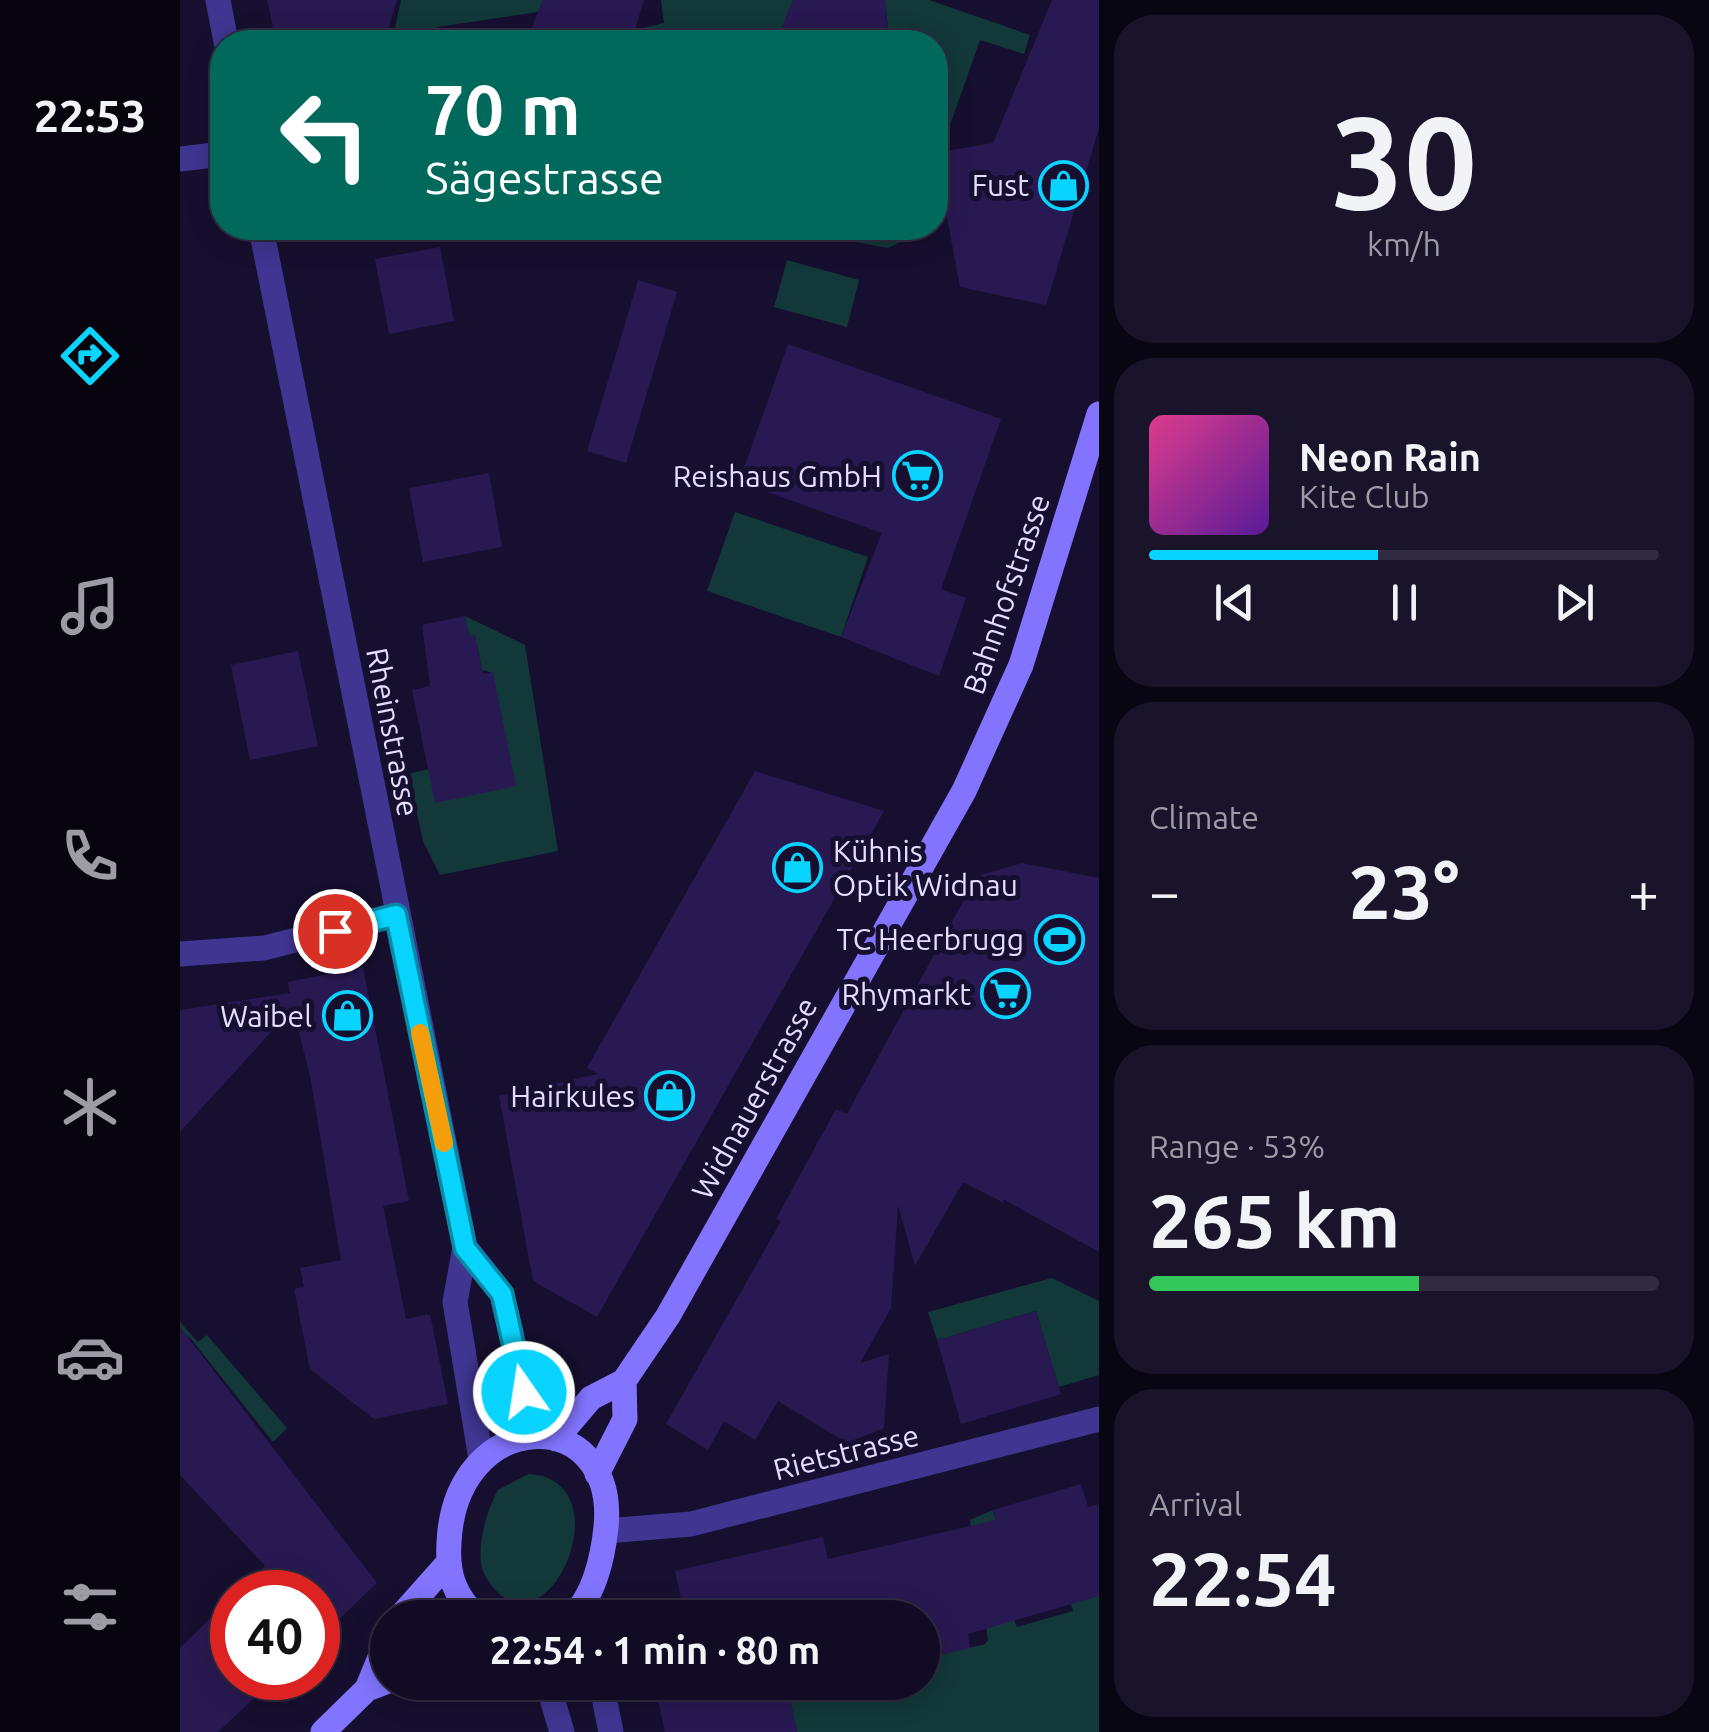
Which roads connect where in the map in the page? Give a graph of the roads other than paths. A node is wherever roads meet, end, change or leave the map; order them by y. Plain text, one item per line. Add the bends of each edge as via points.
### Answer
1 (218, 0) edge
2 (224, 30) edge
3 (210, 155) edge
4 (180, 159) edge
5 (264, 240) edge
6 (1099, 414) edge
7 (964, 791) joint
8 (396, 915) junction
9 (180, 954) edge
10 (465, 1248) junction
11 (624, 1381) junction
12 (1099, 1420) edge
13 (545, 1437) junction
14 (481, 1460) junction
15 (597, 1474) junction
16 (606, 1531) junction
17 (448, 1563) junction
18 (415, 1600) edge
19 (464, 1600) edge
20 (584, 1600) edge
21 (370, 1692) edge
22 (552, 1700) edge
23 (606, 1700) edge
24 (323, 1732) edge
25 (562, 1732) edge
26 (612, 1732) edge

1 - 2 street
3 - 4 street
5 - 8 street, Rheinstrasse
6 - 7 main road, Bahnhofstrasse via 1021,665
7 - 11 main road, Widnauerstrasse via 668,1316
8 - 9 street via 264,948
8 - 10 street, Rheinstrasse
10 - 13 street, Rheinstrasse via 502,1294
10 - 14 street, Rheinstrasse via 455,1302
11 - 13 main road, Widnauerstrasse
11 - 15 main road, Widnauerstrasse via 625,1419
12 - 16 street, Rietstrasse via 691,1524
13 - 14 main road via 502,1443
13 - 15 main road via 584,1456
14 - 17 main road via 458,1492
15 - 16 main road
16 - 20 main road
17 - 18 main road
17 - 19 main road
21 - 24 main road
22 - 25 street
23 - 26 street

